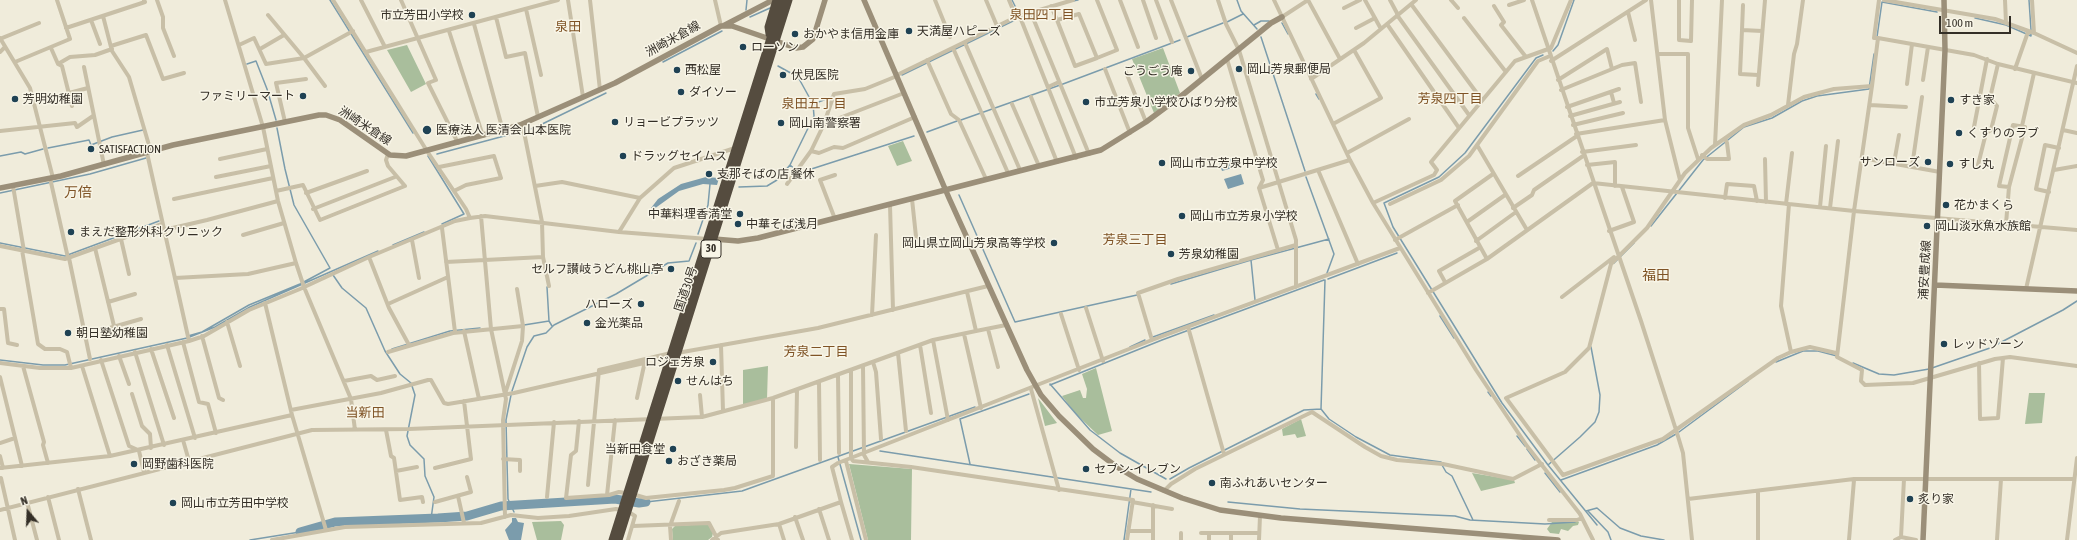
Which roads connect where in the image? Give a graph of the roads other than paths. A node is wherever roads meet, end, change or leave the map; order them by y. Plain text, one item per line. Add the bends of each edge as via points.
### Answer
1 (57, 0) edge
2 (144, 0) edge
3 (157, 0) edge
4 (225, 0) edge
5 (333, 0) edge
6 (361, 0) edge
7 (401, 0) edge
8 (555, 0) edge
9 (558, 0) edge
10 (568, 0) edge
11 (590, 0) edge
12 (715, 0) edge
13 (776, 0) edge
14 (782, 0) edge
15 (789, 0) edge
16 (794, 0) edge
17 (825, 0) edge
18 (864, 0) edge
19 (935, 0) edge
20 (986, 0) edge
21 (1011, 0) edge
22 (1073, 0) edge
23 (1097, 0) edge
24 (1120, 0) edge
25 (1142, 0) edge
26 (1156, 0) edge
27 (1171, 0) edge
28 (1218, 0) edge
29 (1274, 0) edge
30 (1307, 0) edge
31 (1360, 0) edge
32 (1365, 0) edge
33 (1390, 0) edge
34 (1406, 0) edge
35 (1416, 0) edge
36 (1451, 0) edge
37 (1524, 0) edge
38 (1532, 0) edge
39 (1571, 0) edge
40 (1646, 0) edge
41 (1651, 0) edge
42 (1679, 0) edge
43 (1692, 0) edge
44 (1722, 0) edge
45 (1764, 0) edge
46 (1803, 0) edge
47 (1879, 0) edge
48 (1884, 0) edge
49 (1944, 0) edge
50 (2004, 0) edge
51 (2032, 0) edge
52 (1410, 5) junction
53 (1509, 5) dead end
54 (1743, 5) dead end
55 (1051, 6) junction
56 (1494, 6) dead end
57 (1344, 8) dead end
58 (1458, 8) dead end
59 (526, 9) junction
60 (1945, 11) junction
61 (1628, 12) junction
62 (1031, 13) junction
63 (1398, 15) junction
64 (103, 16) junction
65 (268, 16) dead end
66 (496, 17) junction
67 (1018, 17) junction
68 (1282, 17) junction
69 (1375, 18) junction
70 (1464, 18) dead end
71 (91, 20) junction
72 (1057, 20) junction
73 (39, 23) dead end
74 (2006, 23) junction
75 (474, 24) junction
76 (1387, 24) junction
77 (722, 26) junction
78 (997, 26) junction
79 (66, 28) junction
80 (1356, 28) dead end
81 (1381, 29) junction
82 (1742, 30) junction
83 (449, 31) junction
84 (1762, 31) junction
85 (351, 32) junction
86 (2030, 33) junction
87 (284, 35) junction
88 (950, 37) dead end
89 (0, 38) edge
90 (1156, 38) dead end
91 (1877, 38) junction
92 (417, 39) junction
93 (773, 40) junction
94 (1635, 40) dead end
95 (1172, 42) dead end
96 (100, 44) dead end
97 (1912, 44) junction
98 (239, 45) junction
99 (966, 45) dead end
100 (111, 47) junction
101 (385, 47) junction
102 (1138, 47) dead end
103 (1928, 47) junction
104 (6, 48) junction
105 (51, 48) junction
106 (260, 49) junction
107 (954, 49) junction
108 (1239, 50) junction
109 (1354, 50) junction
110 (1548, 50) junction
111 (1945, 50) junction
112 (0, 52) edge
113 (366, 52) junction
114 (2077, 53) edge
115 (1658, 54) junction
116 (174, 56) dead end
117 (1526, 57) junction
118 (304, 58) junction
119 (1097, 58) junction
120 (1227, 59) junction
121 (1551, 59) junction
122 (1987, 59) junction
123 (1340, 60) junction
124 (15, 62) junction
125 (928, 62) junction
126 (58, 64) junction
127 (1998, 64) junction
128 (2077, 66) edge
129 (84, 67) dead end
130 (1105, 69) dead end
131 (1612, 69) junction
132 (2015, 69) junction
133 (1126, 72) dead end
134 (1506, 72) junction
135 (184, 73) dead end
136 (2034, 74) junction
137 (541, 75) dead end
138 (1758, 75) junction
139 (897, 76) junction
140 (1311, 78) junction
141 (306, 79) dead end
142 (1202, 79) junction
143 (1558, 80) junction
144 (1923, 80) dead end
145 (2075, 83) edge
146 (1060, 84) junction
147 (1907, 84) dead end
148 (1758, 85) dead end
149 (325, 86) dead end
150 (1870, 86) junction
151 (88, 88) junction
152 (1049, 88) junction
153 (1619, 89) dead end
154 (600, 90) junction
155 (1561, 90) junction
156 (1611, 92) junction
157 (69, 93) junction
158 (904, 93) junction
159 (583, 97) junction
160 (1031, 97) dead end
161 (1922, 97) dead end
162 (1592, 98) junction
163 (1482, 100) junction
164 (1620, 102) dead end
165 (1641, 102) dead end
166 (1614, 103) junction
167 (1012, 104) dead end
168 (1788, 105) junction
169 (1870, 105) junction
170 (72, 106) dead end
171 (1567, 107) junction
172 (1906, 107) dead end
173 (1596, 109) junction
174 (1623, 113) dead end
175 (93, 116) junction
176 (1469, 116) junction
177 (1570, 116) junction
178 (538, 117) junction
179 (915, 117) junction
180 (1409, 119) dead end
181 (1665, 120) junction
182 (285, 122) junction
183 (1146, 122) junction
184 (824, 124) junction
185 (1333, 124) junction
186 (1573, 125) junction
187 (2022, 126) junction
188 (40, 127) junction
189 (263, 127) junction
190 (1974, 127) dead end
191 (1459, 128) junction
192 (522, 129) junction
193 (2063, 130) junction
194 (0, 131) edge
195 (504, 131) junction
196 (1130, 133) junction
197 (2077, 133) edge
198 (1576, 135) junction
199 (1899, 135) dead end
200 (483, 136) junction
201 (1726, 140) junction
202 (1838, 141) dead end
203 (458, 143) junction
204 (1477, 145) junction
205 (1636, 145) dead end
206 (1715, 145) junction
207 (1826, 146) dead end
208 (739, 148) junction
209 (2059, 148) junction
210 (267, 150) junction
211 (811, 151) junction
212 (149, 153) junction
213 (1347, 153) junction
214 (1792, 153) dead end
215 (388, 154) junction
216 (429, 154) junction
217 (1089, 154) junction
218 (1583, 154) junction
219 (1705, 157) junction
220 (1076, 158) junction
221 (1862, 158) junction
222 (220, 159) dead end
223 (1766, 159) dead end
224 (1350, 160) junction
225 (1698, 160) junction
226 (1057, 162) junction
227 (1894, 163) junction
228 (104, 165) junction
229 (1587, 165) junction
230 (1978, 165) dead end
231 (271, 166) junction
232 (1039, 166) junction
233 (2077, 166) edge
234 (439, 167) junction
235 (1912, 168) junction
236 (1020, 170) junction
237 (1318, 170) junction
238 (2054, 170) junction
239 (367, 171) dead end
240 (1940, 172) junction
241 (1008, 173) junction
242 (834, 174) dead end
243 (1493, 174) junction
244 (1518, 176) dead end
245 (216, 177) dead end
246 (395, 177) junction
247 (273, 178) junction
248 (986, 179) junction
249 (51, 180) junction
250 (1680, 180) junction
251 (1278, 183) junction
252 (1593, 183) junction
253 (787, 184) dead end
254 (535, 186) junction
255 (1615, 186) junction
256 (1622, 187) junction
257 (2009, 187) junction
258 (0, 188) edge
259 (1259, 188) junction
260 (13, 189) junction
261 (946, 190) junction
262 (276, 191) junction
263 (454, 191) junction
264 (1675, 192) junction
265 (2048, 192) junction
266 (306, 193) junction
267 (1505, 195) junction
268 (640, 198) junction
269 (1725, 198) junction
270 (174, 199) dead end
271 (912, 199) junction
272 (278, 200) junction
273 (1757, 201) junction
274 (1766, 202) junction
275 (1373, 203) junction
276 (1390, 204) dead end
277 (1788, 204) junction
278 (890, 205) junction
279 (1458, 205) junction
280 (1820, 207) junction
281 (1830, 208) junction
282 (312, 209) junction
283 (1514, 210) junction
284 (1854, 210) junction
285 (481, 216) junction
286 (470, 218) junction
287 (1938, 218) junction
288 (835, 219) junction
289 (542, 222) junction
290 (1467, 222) junction
291 (284, 223) junction
292 (162, 224) junction
293 (2006, 224) junction
294 (2040, 227) junction
295 (442, 228) junction
296 (164, 230) junction
297 (1527, 230) junction
298 (1609, 230) junction
299 (2077, 230) edge
300 (619, 232) junction
301 (242, 235) dead end
302 (876, 235) dead end
303 (1397, 238) junction
304 (121, 239) junction
305 (711, 239) junction
306 (412, 240) junction
307 (1476, 241) junction
308 (0, 246) edge
309 (917, 246) dead end
310 (1296, 247) junction
311 (95, 248) junction
312 (1400, 248) junction
313 (1479, 248) junction
314 (24, 249) junction
315 (1278, 250) junction
316 (68, 257) junction
317 (369, 257) junction
318 (543, 257) junction
319 (1619, 257) junction
320 (1487, 259) junction
321 (484, 260) junction
322 (446, 262) junction
323 (296, 263) junction
324 (1358, 264) junction
325 (129, 274) dead end
326 (175, 278) junction
327 (419, 278) dead end
328 (448, 278) junction
329 (1445, 282) junction
330 (303, 285) junction
331 (1935, 285) junction
332 (549, 286) dead end
333 (988, 286) junction
334 (1296, 287) junction
335 (517, 289) dead end
336 (2026, 289) junction
337 (1430, 291) junction
338 (2077, 291) edge
339 (967, 292) junction
340 (135, 294) dead end
341 (1562, 297) dead end
342 (108, 302) junction
343 (265, 303) junction
344 (388, 304) junction
345 (1086, 308) dead end
346 (0, 309) edge
347 (893, 310) junction
348 (1060, 314) dead end
349 (872, 315) junction
350 (141, 319) dead end
351 (227, 322) junction
352 (523, 325) junction
353 (1006, 325) junction
354 (114, 326) junction
355 (491, 328) junction
356 (106, 329) dead end
357 (988, 329) junction
358 (1189, 329) junction
359 (455, 331) junction
360 (464, 331) junction
361 (976, 331) junction
362 (964, 334) junction
363 (202, 336) junction
364 (189, 338) junction
365 (933, 340) junction
366 (1152, 340) junction
367 (183, 342) junction
368 (409, 344) junction
369 (17, 345) dead end
370 (166, 345) junction
371 (721, 345) junction
372 (920, 345) junction
373 (151, 349) junction
374 (135, 352) junction
375 (388, 352) dead end
376 (1791, 352) junction
377 (674, 353) junction
378 (898, 353) junction
379 (1836, 354) junction
380 (119, 356) junction
381 (90, 358) dead end
382 (2003, 358) junction
383 (101, 360) junction
384 (645, 361) junction
385 (1102, 361) junction
386 (873, 362) junction
387 (0, 363) edge
388 (1979, 363) junction
389 (23, 366) junction
390 (70, 366) junction
391 (82, 366) junction
392 (240, 366) dead end
393 (863, 366) junction
394 (2077, 366) edge
395 (998, 367) dead end
396 (850, 370) junction
397 (1079, 370) junction
398 (599, 374) junction
399 (838, 375) junction
400 (395, 376) dead end
401 (0, 377) edge
402 (1931, 378) junction
403 (344, 381) junction
404 (819, 382) junction
405 (128, 384) dead end
406 (1034, 388) junction
407 (797, 390) junction
408 (132, 394) dead end
409 (505, 394) junction
410 (700, 395) dead end
411 (479, 398) junction
412 (637, 398) dead end
413 (773, 398) junction
414 (351, 399) junction
415 (222, 400) dead end
416 (464, 401) junction
417 (980, 406) junction
418 (6, 407) junction
419 (0, 409) edge
420 (291, 410) junction
421 (723, 411) junction
422 (931, 413) dead end
423 (292, 415) junction
424 (702, 417) junction
425 (174, 418) dead end
426 (654, 418) junction
427 (948, 418) junction
428 (594, 420) junction
429 (615, 420) junction
430 (579, 421) junction
431 (554, 422) junction
432 (506, 424) junction
433 (468, 426) junction
434 (355, 430) junction
435 (386, 430) junction
436 (906, 431) dead end
437 (216, 433) junction
438 (297, 433) junction
439 (1677, 433) junction
440 (15, 438) junction
441 (195, 438) junction
442 (881, 439) dead end
443 (183, 440) junction
444 (0, 443) edge
445 (164, 445) junction
446 (796, 447) dead end
447 (151, 448) junction
448 (865, 450) junction
449 (139, 451) junction
450 (1223, 452) junction
451 (839, 453) dead end
452 (0, 456) edge
453 (110, 456) junction
454 (851, 457) junction
455 (2077, 458) edge
456 (504, 459) junction
457 (820, 460) dead end
458 (189, 461) junction
459 (842, 462) junction
460 (868, 462) junction
461 (48, 463) junction
462 (1542, 464) junction
463 (22, 466) junction
464 (417, 467) dead end
465 (2, 468) edge
466 (435, 468) dead end
467 (396, 471) junction
468 (520, 471) dead end
469 (144, 472) junction
470 (2076, 472) edge
471 (1562, 475) junction
472 (467, 477) dead end
473 (1, 478) edge
474 (1926, 479) junction
475 (2000, 479) junction
476 (2074, 479) junction
477 (1555, 480) junction
478 (1854, 480) junction
479 (1904, 480) junction
480 (588, 485) dead end
481 (78, 489) junction
482 (1059, 490) junction
483 (1164, 491) junction
484 (1758, 492) junction
485 (607, 495) junction
486 (458, 496) junction
487 (628, 496) junction
488 (48, 497) junction
489 (547, 497) dead end
490 (2072, 498) junction
491 (1688, 499) junction
492 (2077, 499) edge
493 (1131, 500) junction
494 (679, 501) dead end
495 (28, 502) junction
496 (422, 502) dead end
497 (435, 502) dead end
498 (841, 502) junction
499 (1153, 505) junction
500 (8, 508) junction
501 (625, 508) junction
502 (819, 509) junction
503 (1172, 509) dead end
504 (0, 510) edge
505 (1260, 516) junction
506 (505, 517) junction
507 (795, 517) junction
508 (1582, 518) junction
509 (1549, 520) dead end
510 (463, 521) junction
511 (671, 524) junction
512 (779, 524) junction
513 (633, 526) junction
514 (325, 529) junction
515 (1128, 531) junction
516 (1153, 531) junction
517 (1181, 532) dead end
518 (1201, 533) dead end
519 (1209, 533) junction
520 (1231, 533) junction
521 (1259, 533) junction
522 (1901, 537) junction
523 (717, 538) edge
524 (15, 540) edge
525 (37, 540) edge
526 (59, 540) edge
527 (91, 540) edge
528 (272, 540) edge
529 (612, 540) edge
530 (619, 540) edge
531 (628, 540) edge
532 (671, 540) edge
533 (712, 540) edge
534 (784, 540) edge
535 (803, 540) edge
536 (829, 540) edge
537 (852, 540) edge
538 (866, 540) edge
539 (1127, 540) edge
540 (1153, 540) edge
541 (1181, 540) edge
542 (1209, 540) edge
543 (1231, 540) edge
544 (1259, 540) edge
545 (1558, 540) edge
546 (1593, 540) edge
547 (1692, 540) edge
548 (1758, 540) edge
549 (1849, 540) edge
550 (1895, 540) edge
551 (1916, 540) edge
552 (1923, 540) edge
553 (1997, 540) edge
554 (2067, 540) edge

1 - 79 street
2 - 64 street via 145,2
3 - 116 street via 163,17 163,28
4 - 98 street
5 - 85 street
6 - 101 street
7 - 92 street
8 - 9 street
8 - 59 street
10 - 159 street
11 - 154 street
12 - 77 street
13 - 77 street, 洲崎米倉線
13 - 93 highway via 768,28
14 - 93 highway, 国道30号 / 30
15 - 93 highway, 国道30号 / 30
16 - 93 highway via 785,29
17 - 93 street via 813,39 808,44 796,48
18 - 139 street
19 - 88 street
20 - 78 street
21 - 67 street
22 - 55 street
23 - 119 street via 1117,50
24 - 102 street
25 - 90 street
26 - 95 street
27 - 142 street
28 - 108 street
29 - 68 street
30 - 68 street
30 - 123 street
31 - 57 street
32 - 69 street
33 - 63 street
34 - 52 street
35 - 52 street
36 - 58 street
37 - 53 street
38 - 110 street
39 - 110 street via 1554,43
40 - 61 street
41 - 115 street
42 - 43 street via 1679,40 1691,40
44 - 206 street
45 - 84 street
46 - 168 street
47 - 91 street
48 - 60 street
49 - 60 street, 浦安豊成線
50 - 74 street
51 - 86 street
52 - 63 street
52 - 163 street
54 - 82 street
55 - 62 street
55 - 72 street
56 - 117 street via 1504,22 1501,25
59 - 66 street
59 - 137 street
60 - 74 street
60 - 111 street, 浦安豊成線
61 - 94 street
61 - 121 street
62 - 67 street
62 - 146 street
63 - 76 street
63 - 176 street
64 - 71 street
64 - 100 street
65 - 87 street
66 - 75 street
66 - 178 street via 506,57 525,53
67 - 78 street
67 - 152 street
68 - 108 street
68 - 140 street
69 - 80 street
69 - 81 street
70 - 134 street
71 - 79 street
71 - 96 street
72 - 119 street via 1079,14
72 - 119 street via 1075,66
73 - 89 street
74 - 86 street
75 - 83 street
75 - 195 street
76 - 81 street
76 - 191 street
77 - 93 street via 732,26
77 - 154 street, 洲崎米倉線
78 - 107 street
79 - 105 street via 70,39
81 - 109 street
82 - 84 street
82 - 138 street via 1740,74
83 - 92 street
83 - 200 street
84 - 138 street
85 - 113 street
85 - 118 street
86 - 114 street
86 - 132 street
87 - 106 street
87 - 118 street
89 - 104 street
91 - 97 street
91 - 150 street
92 - 101 street
92 - 203 street via 436,80 428,83
93 - 208 highway, 国道30号 / 30
97 - 103 street
97 - 147 street
98 - 106 street via 254,38
98 - 189 street
99 - 236 street
100 - 126 street via 95,55 70,57
100 - 135 street via 146,35 163,79
100 - 212 street via 129,77
101 - 113 street
103 - 111 street
103 - 144 street
104 - 112 street
104 - 124 street
105 - 124 street
105 - 126 street
106 - 118 street via 266,64
107 - 125 street
107 - 241 street
108 - 120 street
108 - 251 street
109 - 123 street
109 - 185 street via 1381,98
110 - 117 street
110 - 121 street
111 - 122 street
111 - 240 street, 浦安豊成線
113 - 216 street
115 - 181 street
115 - 225 street via 1688,54 1688,128
117 - 134 street via 1515,61
118 - 149 street
120 - 142 street
120 - 259 street via 1263,180
121 - 143 street
121 - 204 street via 1538,61
122 - 127 street
122 - 190 street
123 - 140 street
124 - 188 street via 30,88
125 - 139 street
125 - 248 street via 951,114 959,120
126 - 157 street via 62,66
127 - 132 street
127 - 230 street via 1990,98 1997,106 1991,130 1986,133
128 - 145 street
129 - 151 street
130 - 196 street
131 - 143 street via 1607,49
131 - 155 street
131 - 165 street via 1635,63
132 - 136 street
133 - 183 street
134 - 163 street
136 - 145 street
136 - 187 street
138 - 148 street
139 - 158 street
139 - 184 street via 865,89 841,92 833,97
140 - 185 street
141 - 182 street via 276,83
142 - 183 street
143 - 155 street
145 - 193 street
146 - 152 street
146 - 217 street
150 - 168 street via 1818,92
150 - 169 street
151 - 157 street
151 - 175 street
152 - 220 street
153 - 156 street
154 - 159 street, 洲崎米倉線
155 - 171 street
156 - 162 street
156 - 166 street
157 - 170 street
158 - 179 street
158 - 184 street
159 - 178 street, 洲崎米倉線
160 - 226 street
161 - 235 street
162 - 171 street
162 - 173 street
163 - 176 street
164 - 166 street
166 - 173 street
167 - 232 street
168 - 201 street via 1771,115 1744,125
169 - 172 street
169 - 221 street
171 - 177 street
173 - 177 street
174 - 186 street
175 - 188 street via 77,127 75,123
175 - 228 street
176 - 191 street
177 - 186 street
178 - 192 street, 洲崎米倉線
179 - 211 street via 843,148 834,147 818,153
179 - 261 street
180 - 213 street
181 - 198 street
181 - 250 street
182 - 189 street, 洲崎米倉線
182 - 215 street, 洲崎米倉線 via 319,115 334,117
183 - 196 street
184 - 211 street
185 - 213 street
186 - 198 street
187 - 257 street via 2025,127
187 - 257 street via 2013,124 1998,186
188 - 194 street
188 - 249 street
189 - 210 street
189 - 212 street, 洲崎米倉線 via 173,145
191 - 275 street via 1431,162 1437,170 1434,175
192 - 195 street, 洲崎米倉線
192 - 254 street
193 - 197 street
193 - 209 street
195 - 200 street, 洲崎米倉線
196 - 217 street
198 - 218 street
198 - 244 street
199 - 227 street
200 - 203 street, 洲崎米倉線
201 - 206 street
201 - 219 street via 1729,159
202 - 281 street
203 - 216 street, 洲崎米倉線
204 - 243 street
204 - 276 street via 1469,156 1441,180
205 - 218 street
206 - 219 street
207 - 280 street
208 - 268 street via 674,168
208 - 305 highway, 国道30号 / 30
209 - 238 street
209 - 265 street via 2045,145 2036,189
210 - 222 street
210 - 231 street
211 - 253 street
212 - 228 street, 洲崎米倉線
212 - 292 street
213 - 224 street
214 - 277 street
215 - 216 street, 洲崎米倉線
215 - 246 street via 386,160
216 - 234 street
217 - 220 street
218 - 229 street
218 - 283 street via 1534,190 1532,195
219 - 225 street
220 - 226 street
221 - 227 street
221 - 284 street
223 - 274 street
224 - 237 street
224 - 275 street
225 - 250 street
226 - 232 street
227 - 235 street
228 - 249 street, 洲崎米倉線
229 - 252 street
229 - 255 street via 1615,162
231 - 245 street
231 - 247 street
232 - 236 street
233 - 238 street
234 - 263 street
234 - 263 street via 494,156 501,178 466,185
235 - 240 street
236 - 241 street
237 - 251 street
237 - 324 street
238 - 265 street
239 - 266 street
240 - 287 street, 浦安豊成線
241 - 248 street
242 - 288 street via 820,180
243 - 267 street
243 - 279 street via 1455,201
246 - 282 street
246 - 282 street via 405,186 320,220
247 - 262 street
247 - 270 street
248 - 261 street
249 - 260 street, 洲崎米倉線
249 - 316 street
250 - 264 street
251 - 259 street
251 - 310 street
252 - 255 street
252 - 297 street
252 - 298 street
254 - 268 street via 562,182
254 - 289 street
255 - 256 street
256 - 264 street
256 - 298 street via 1634,222
257 - 293 street
258 - 260 street, 洲崎米倉線
259 - 315 street
260 - 314 street
261 - 271 street
261 - 333 street
262 - 266 street via 303,185
262 - 272 street
263 - 286 street
264 - 269 street
264 - 319 street via 1647,228
265 - 294 street
266 - 282 street
267 - 283 street
267 - 290 street
268 - 300 street
269 - 273 street
269 - 273 street via 1727,184 1754,186
271 - 278 street
271 - 309 street
272 - 291 street
272 - 296 street
273 - 274 street
274 - 277 street
275 - 303 street
277 - 280 street
277 - 376 street via 1782,306
278 - 288 street
278 - 347 street
279 - 290 street
279 - 303 street
280 - 281 street
281 - 284 street
283 - 297 street
283 - 307 street
284 - 287 street
284 - 379 street
285 - 286 street
285 - 289 street
285 - 321 street
286 - 295 street via 455,221
287 - 293 street
287 - 331 street, 浦安豊成線
288 - 305 street via 748,240
289 - 300 street
289 - 318 street
290 - 307 street
291 - 301 street
291 - 323 street
292 - 296 street
292 - 304 street
293 - 294 street
294 - 299 street
294 - 336 street
295 - 306 street
295 - 322 street
296 - 326 street
297 - 320 street
298 - 319 street
300 - 305 street
302 - 349 street
303 - 312 street
304 - 311 street
304 - 325 street
305 - 377 highway, 国道30号 / 30
306 - 317 street
306 - 327 street
307 - 313 street
308 - 314 street
310 - 315 street
310 - 334 street
311 - 316 street
311 - 342 street
312 - 324 street
312 - 337 street
313 - 320 street
313 - 329 street via 1438,271
314 - 316 street
314 - 390 street via 38,344 44,349 60,349 67,352
315 - 366 street via 1164,284 1138,295
316 - 381 street
317 - 330 street
317 - 344 street
318 - 321 street
318 - 332 street
319 - 341 street
319 - 439 street
319 - 471 street via 1610,264 1589,348 1565,372 1506,398
320 - 329 street
321 - 322 street
321 - 355 street
322 - 328 street
323 - 326 street via 248,274
323 - 330 street
324 - 334 street
326 - 364 street
328 - 344 street
328 - 359 street
329 - 337 street
330 - 343 street
330 - 403 street
331 - 336 street
331 - 402 street, 浦安豊成線
333 - 339 street
333 - 353 street
334 - 358 street
335 - 352 street
336 - 338 street
337 - 462 street via 1527,446
339 - 347 street
339 - 361 street
340 - 342 street
342 - 354 street
343 - 351 street
343 - 420 street
344 - 368 street
345 - 385 street
346 - 369 street via 4,309 8,343
347 - 349 street
348 - 397 street
349 - 371 street via 818,328
350 - 354 street
351 - 363 street
351 - 392 street
352 - 355 street
352 - 409 street via 520,348
353 - 357 street
353 - 406 street
354 - 356 street
355 - 360 street
355 - 409 street
357 - 361 street
357 - 395 street
358 - 366 street
358 - 450 street
359 - 360 street
359 - 368 street
360 - 411 street
361 - 362 street
362 - 365 street
362 - 417 street
363 - 364 street
363 - 415 street via 218,398
364 - 367 street
365 - 372 street
365 - 427 street
366 - 385 street
367 - 370 street
367 - 437 street via 199,402 208,404
368 - 375 street
370 - 373 street
370 - 441 street
371 - 377 street
371 - 421 street
372 - 378 street
372 - 422 street
373 - 374 street
373 - 425 street
374 - 380 street
374 - 445 street
376 - 379 street via 1810,347
376 - 439 street via 1769,364
377 - 384 street
377 - 426 highway, 国道30号 / 30
378 - 386 street
378 - 436 street
379 - 402 street via 1845,363 1862,370 1861,381 1865,385 1905,385
380 - 383 street
380 - 405 street
382 - 388 street
382 - 388 street via 1998,418 1980,419
382 - 394 street
383 - 391 street
383 - 449 street via 129,446
384 - 398 street via 599,370
384 - 412 street
385 - 397 street
386 - 393 street
386 - 442 street
387 - 389 street
388 - 402 street
389 - 390 street
389 - 461 street
390 - 391 street
391 - 453 street
393 - 396 street
393 - 448 street
396 - 399 street
396 - 454 street
397 - 406 street
398 - 409 street
398 - 428 street
399 - 404 street
399 - 451 street
400 - 403 street via 377,380 371,376
401 - 418 street
402 - 474 street, 浦安豊成線
403 - 414 street
404 - 407 street
404 - 457 street
406 - 417 street
406 - 482 street
406 - 483 street via 1093,449 1117,467
407 - 413 street
407 - 446 street
408 - 447 street via 142,426 150,434
409 - 411 street
409 - 432 street
410 - 424 street
411 - 416 street
413 - 421 street
413 - 487 street via 773,476 724,490 646,498
414 - 416 street via 431,380 444,403
414 - 420 street
414 - 434 street
416 - 433 street
417 - 427 street
418 - 419 street
418 - 440 street
420 - 423 street
421 - 424 street
423 - 437 street
423 - 438 street
424 - 426 street
426 - 429 street
426 - 487 highway, 国道30号 / 30
427 - 448 street
428 - 429 street
428 - 430 street
428 - 480 street
429 - 485 street
430 - 431 street
430 - 485 street via 576,451 571,456 566,498
431 - 432 street
431 - 489 street
432 - 433 street
432 - 456 street
433 - 435 street
433 - 466 street via 471,459
434 - 435 street
434 - 438 street via 312,430
435 - 467 street
437 - 441 street
438 - 458 street
438 - 514 street
439 - 471 street via 1653,444
439 - 491 street via 1683,453
440 - 444 street
440 - 463 street
441 - 443 street
443 - 445 street
443 - 458 street
445 - 447 street
447 - 449 street
448 - 454 street
448 - 460 street via 864,457
449 - 453 street
449 - 469 street
450 - 462 street via 1312,412 1381,456 1397,460 1442,464 1513,479
450 - 483 street via 1186,474
452 - 465 street
453 - 461 street
454 - 459 street
454 - 460 street via 853,461
455 - 470 street
456 - 468 street via 520,460
456 - 506 street
458 - 469 street
459 - 498 street via 832,467
459 - 538 street
460 - 482 street
461 - 463 street
462 - 477 street
463 - 465 street
464 - 467 street
467 - 496 street via 400,500 422,497
469 - 481 street
470 - 476 street
471 - 477 street
472 - 486 street via 471,492
473 - 500 street
474 - 475 street
474 - 479 street
474 - 552 street, 浦安豊成線
475 - 476 street
475 - 553 street
476 - 490 street
477 - 508 street
478 - 479 street
478 - 484 street
478 - 549 street
479 - 522 street
481 - 488 street
481 - 527 street
482 - 493 street
483 - 505 street via 1220,510
484 - 491 street
484 - 548 street
485 - 487 street via 619,492
486 - 497 street
486 - 510 street
487 - 501 highway, 国道30号 / 30
488 - 495 street
488 - 526 street
490 - 492 street
490 - 554 street
491 - 547 street
493 - 499 street
493 - 515 street
494 - 511 street
495 - 500 street
495 - 525 street
498 - 502 street
498 - 537 street
499 - 503 street
499 - 516 street
500 - 504 street
500 - 524 street
501 - 506 street via 568,516
501 - 513 street via 636,516
501 - 529 highway, 国道30号 / 30
501 - 530 highway, 国道30号 / 30
502 - 507 street
502 - 536 street
505 - 521 street
505 - 545 street
506 - 510 street via 481,522
507 - 512 street
507 - 535 street
508 - 509 street
508 - 546 street
510 - 514 street
511 - 513 street
511 - 523 street via 709,523
511 - 532 street
512 - 523 street via 721,532
512 - 534 street
513 - 531 street
514 - 528 street
515 - 516 street
515 - 539 street
516 - 540 street
517 - 541 street
518 - 519 street
519 - 520 street
519 - 542 street
520 - 521 street
520 - 543 street
521 - 544 street
522 - 550 street
522 - 551 street
523 - 533 street

